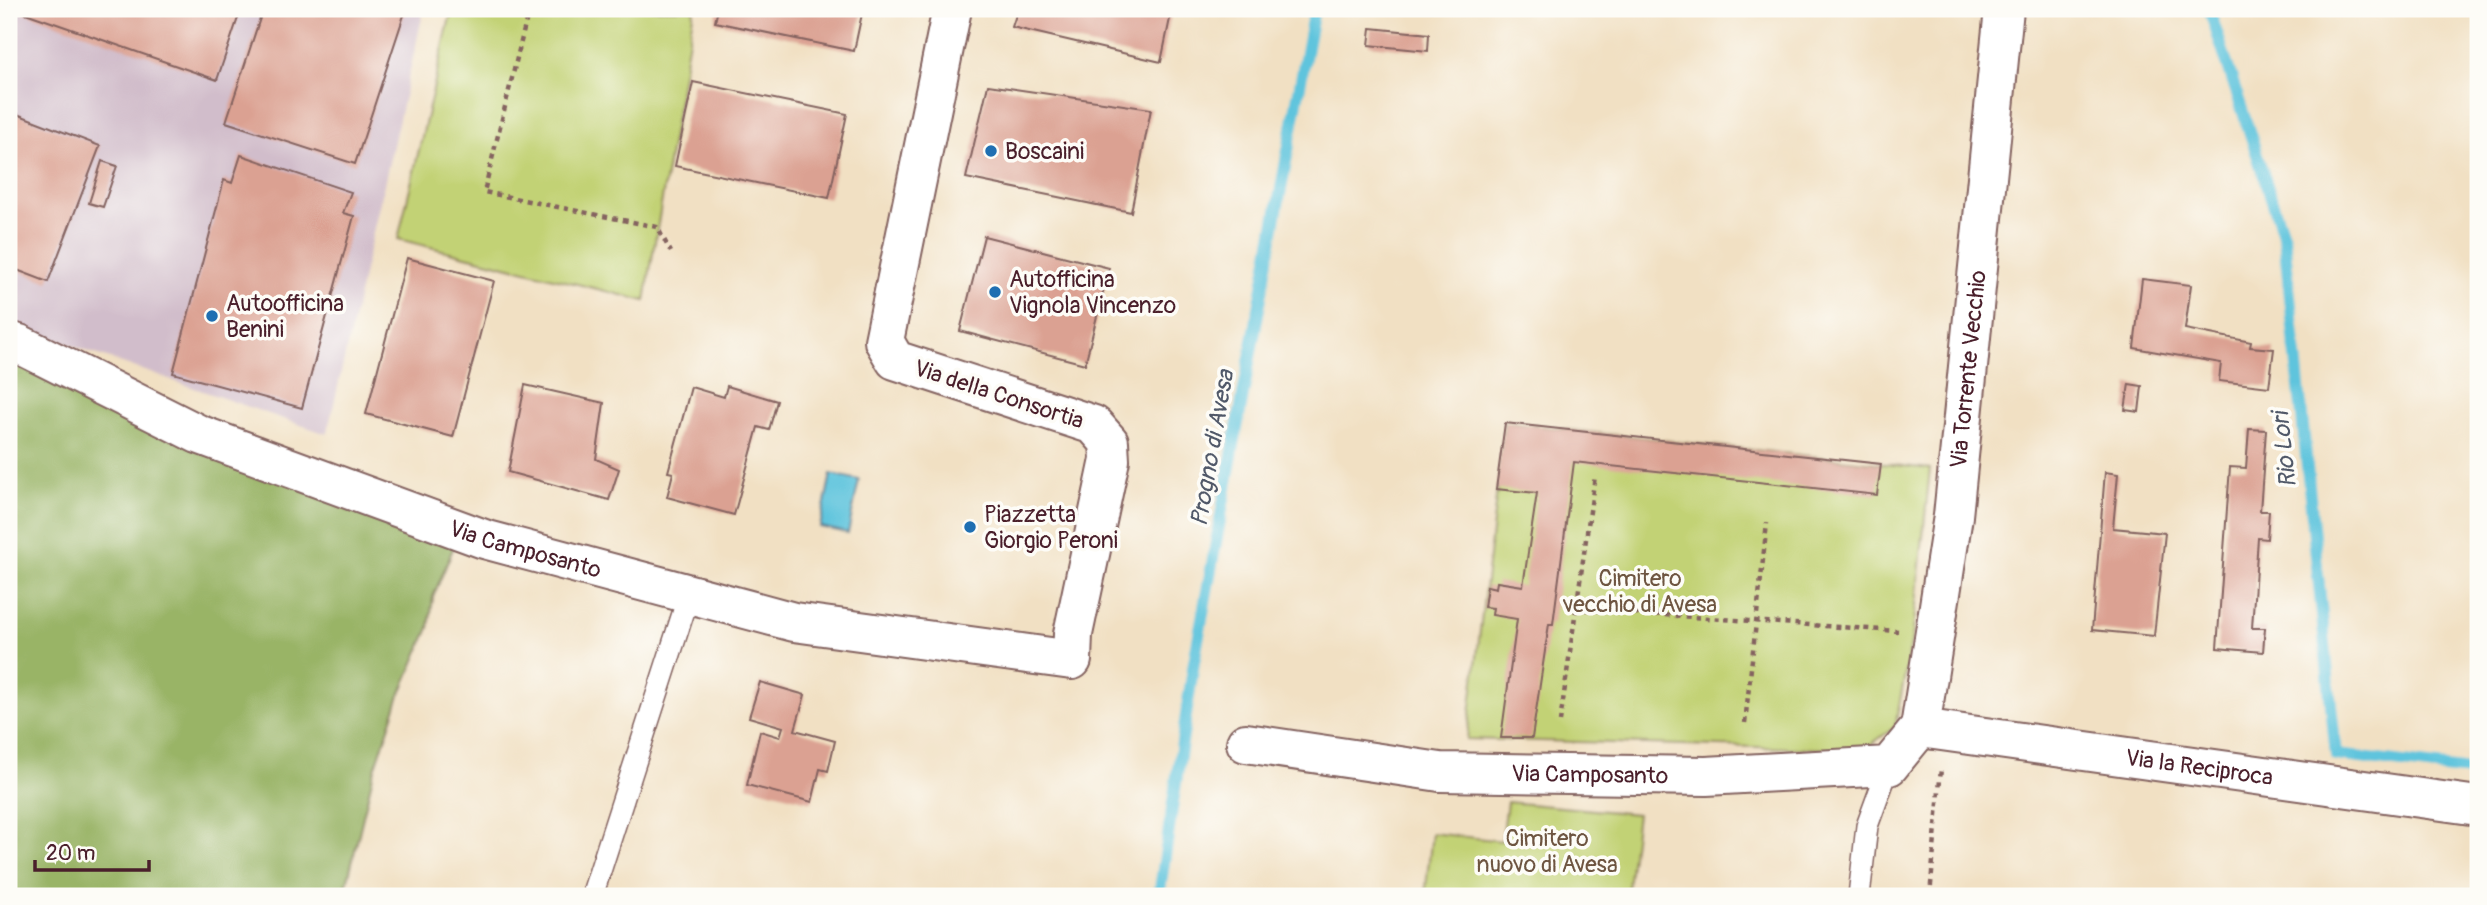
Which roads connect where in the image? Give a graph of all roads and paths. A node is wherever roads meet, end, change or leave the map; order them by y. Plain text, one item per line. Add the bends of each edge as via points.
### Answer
1 (529, 9) edge
2 (952, 9) edge
3 (2004, 9) edge
4 (671, 252) dead end
5 (9, 341) edge
6 (1595, 476) dead end
7 (1767, 523) dead end
8 (690, 592) junction
9 (1575, 609) junction
10 (1757, 619) junction
11 (1900, 631) dead end
12 (1072, 660) joint
13 (1560, 722) dead end
14 (1745, 723) dead end
15 (1932, 729) junction
16 (1246, 743) dead end
17 (1889, 766) junction
18 (2476, 806) edge
19 (592, 896) edge
20 (1859, 896) edge
21 (1930, 896) edge

1 - 4 path via 484,192 657,227
2 - 12 street, Via della Consortia via 884,341 895,360 1094,425 1109,443 1110,460 1073,634
3 - 15 street, Via Torrente Vecchio
5 - 8 street, Via Camposanto via 198,434 484,539
6 - 9 path
7 - 10 path
8 - 12 street, Via Camposanto via 794,622
8 - 19 lane
9 - 10 path
9 - 13 path
10 - 11 path
10 - 14 path
15 - 17 street
15 - 18 street, Via la Reciproca
15 - 21 path
16 - 17 street, Via Camposanto via 1440,772 1706,776
17 - 20 lane via 1867,826

